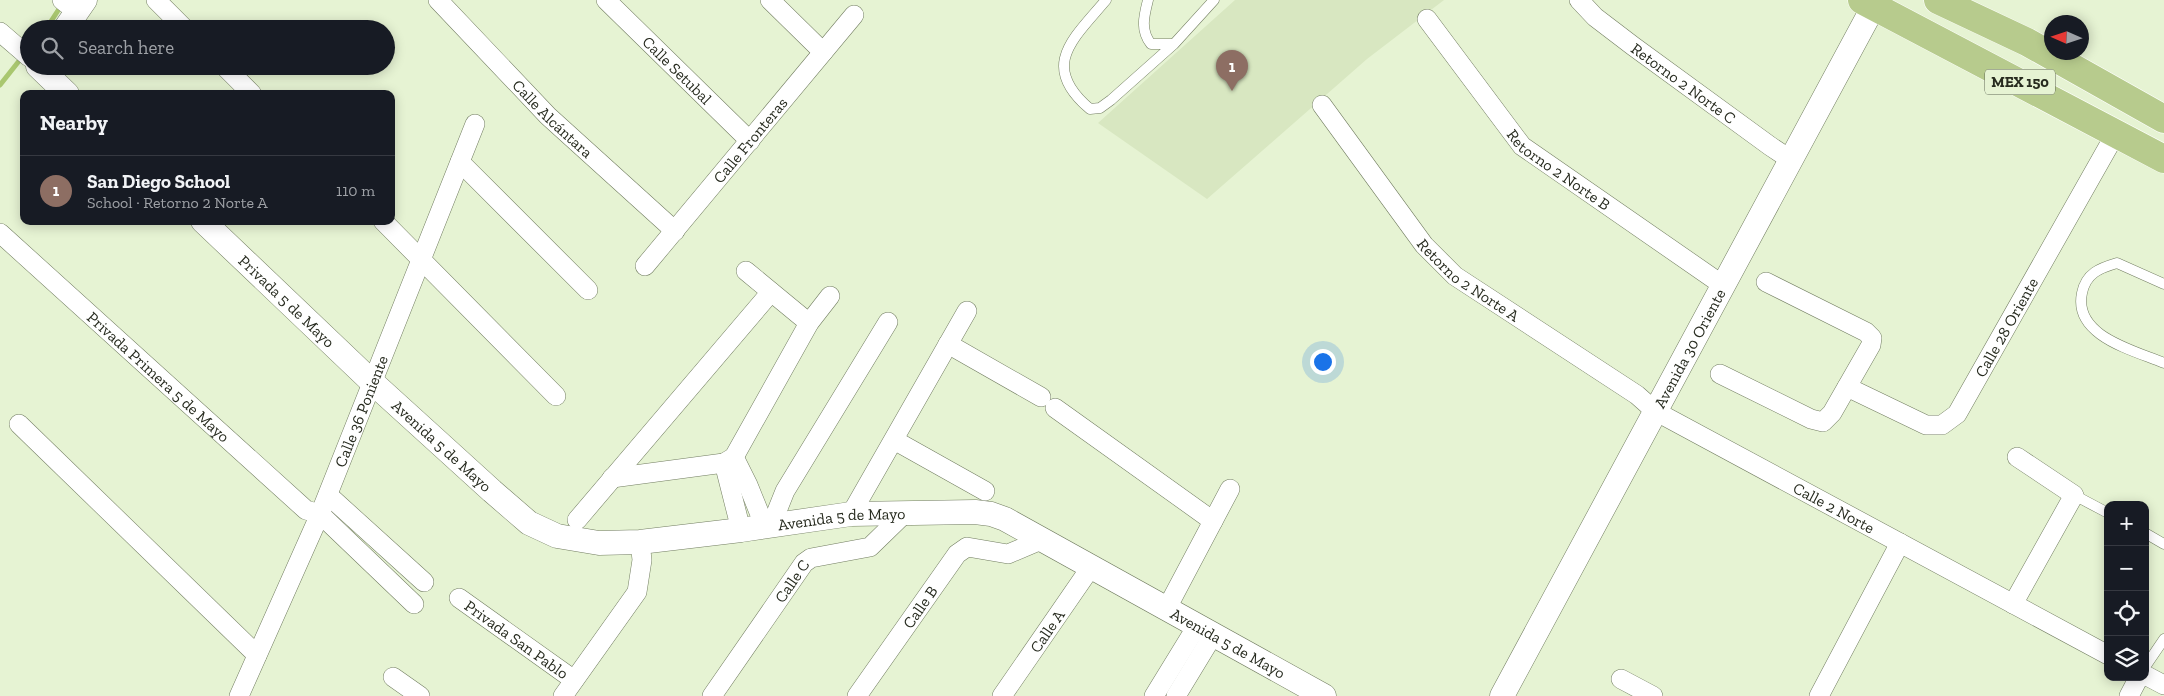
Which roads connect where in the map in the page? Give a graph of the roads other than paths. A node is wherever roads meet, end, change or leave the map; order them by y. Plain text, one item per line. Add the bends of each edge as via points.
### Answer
1 (156, 0) edge
2 (438, 0) edge
3 (606, 0) edge
4 (770, 0) edge
5 (1106, 0) edge
6 (1148, 0) edge
7 (1214, 0) edge
8 (1580, 0) edge
9 (1938, 0) edge
10 (1871, 2) edge
11 (854, 15) dead end
12 (1427, 19) dead end
13 (176, 20) edge
14 (0, 32) edge
15 (1174, 44) junction
16 (20, 49) edge
17 (823, 52) junction
18 (48, 75) edge
19 (233, 75) edge
20 (64, 90) edge
21 (248, 90) edge
22 (1322, 105) dead end
23 (2164, 119) edge
24 (475, 124) dead end
25 (2116, 133) junction
26 (750, 141) junction
27 (2164, 159) edge
28 (1791, 160) junction
29 (460, 162) junction
30 (206, 225) edge
31 (387, 225) edge
32 (675, 231) junction
33 (0, 233) edge
34 (421, 259) junction
35 (645, 266) dead end
36 (746, 272) dead end
37 (1766, 282) dead end
38 (2164, 284) edge
39 (1724, 286) junction
40 (588, 290) dead end
41 (771, 292) junction
42 (830, 296) dead end
43 (967, 311) dead end
44 (888, 322) dead end
45 (809, 323) junction
46 (948, 344) junction
47 (2164, 363) edge
48 (1720, 374) dead end
49 (372, 382) junction
50 (1847, 386) junction
51 (556, 396) dead end
52 (1655, 411) junction
53 (19, 424) dead end
54 (894, 440) junction
55 (2017, 457) dead end
56 (729, 460) junction
57 (612, 478) junction
58 (1230, 489) dead end
59 (985, 491) dead end
60 (328, 494) junction
61 (2074, 495) junction
62 (2104, 511) edge
63 (905, 513) junction
64 (320, 514) junction
65 (851, 514) junction
66 (577, 520) dead end
67 (1213, 521) junction
68 (768, 526) junction
69 (741, 530) junction
70 (2149, 535) edge
71 (1042, 540) junction
72 (640, 542) junction
73 (1900, 543) junction
74 (2164, 544) edge
75 (1091, 567) junction
76 (424, 582) dead end
77 (459, 598) dead end
78 (414, 604) dead end
79 (2013, 604) junction
80 (1167, 608) junction
81 (1205, 630) junction
82 (2164, 639) edge
83 (2104, 653) edge
84 (257, 655) junction
85 (2149, 660) edge
86 (393, 677) dead end
87 (2149, 677) edge
88 (1621, 679) dead end
89 (574, 680) junction
90 (2137, 681) edge
91 (2164, 685) edge
92 (1316, 694) edge
93 (239, 696) edge
94 (420, 696) edge
95 (563, 696) edge
96 (712, 696) edge
97 (857, 696) edge
98 (1002, 696) edge
99 (1154, 696) edge
100 (1176, 696) edge
101 (1502, 696) edge
102 (1652, 696) edge
103 (1819, 696) edge
104 (2128, 696) edge

1 - 13 street
2 - 32 street, Calle Alcántara via 548,116
3 - 26 street, Calle Setubal
4 - 17 street
5 - 15 lane via 1080,30 1067,49 1064,60 1063,71 1068,84 1090,109 1100,108
6 - 15 lane via 1143,28 1146,38 1152,44
7 - 15 lane
8 - 28 street, Retorno 2 Norte C via 1595,17 1625,40
9 - 23 main road, MEX 150 via 2028,42
10 - 25 main road, MEX 150
10 - 28 street, Avenida 30 Oriente
11 - 17 street, Calle Fronteras
12 - 39 street, Retorno 2 Norte B via 1522,146
14 - 16 street
17 - 26 street, Calle Fronteras
18 - 20 street
19 - 21 street
22 - 52 street, Retorno 2 Norte A via 1424,245 1455,276 1637,395
24 - 29 street, Calle 36 Poniente
25 - 27 main road, MEX 150
25 - 50 street, Calle 28 Oriente via 1957,414 1942,424 1926,425
26 - 32 street, Calle Fronteras
28 - 39 street, Avenida 30 Oriente
29 - 34 street, Calle 36 Poniente
29 - 40 street
30 - 49 street, Privada 5 de Mayo
31 - 34 street
32 - 35 street, Calle Fronteras
33 - 64 street, Privada Primera 5 de Mayo via 306,510
34 - 49 street, Calle 36 Poniente
34 - 51 street
36 - 41 street
37 - 50 street via 1866,332 1872,338
38 - 47 lane via 2117,263 2098,268 2084,283 2080,303 2086,321 2099,335
39 - 52 street, Avenida 30 Oriente
41 - 45 street
41 - 57 street
42 - 45 street
43 - 46 street
44 - 68 street via 785,491
45 - 56 street
46 - 54 street
46 - 67 street via 1048,403
48 - 50 street via 1823,422
49 - 60 street, Calle 36 Poniente
49 - 72 street, Avenida 5 de Mayo via 529,523 557,536 600,543
52 - 73 street, Calle 2 Norte
52 - 101 street, Avenida 30 Oriente
53 - 84 street
54 - 59 street
54 - 65 street
55 - 61 street
56 - 57 street
56 - 68 street via 748,485
56 - 69 street
57 - 66 street
58 - 67 street
60 - 64 street, Calle 36 Poniente
60 - 76 street
61 - 62 lane
61 - 79 street
63 - 65 street, Avenida 5 de Mayo
63 - 71 street, Avenida 5 de Mayo via 991,514
63 - 96 street, Calle C via 870,547 811,558 804,563
64 - 78 street, Privada Primera 5 de Mayo
64 - 84 street, Calle 36 Poniente
65 - 68 street, Avenida 5 de Mayo
67 - 80 street
68 - 69 street, Avenida 5 de Mayo
69 - 72 street, Avenida 5 de Mayo
70 - 74 lane
71 - 75 street, Avenida 5 de Mayo
71 - 97 street, Calle B via 1008,554 967,547 956,554
72 - 89 street via 642,560 636,592
73 - 79 street, Calle 2 Norte
73 - 103 street
75 - 80 street, Avenida 5 de Mayo
75 - 98 street, Calle A
77 - 89 street, Privada San Pablo
79 - 83 street, Calle 2 Norte
80 - 81 street, Avenida 5 de Mayo
81 - 92 street, Avenida 5 de Mayo
81 - 99 street
81 - 100 street
82 - 85 lane
84 - 93 street, Calle 36 Poniente
86 - 94 street
87 - 91 street
88 - 102 street
89 - 95 street
90 - 104 street

